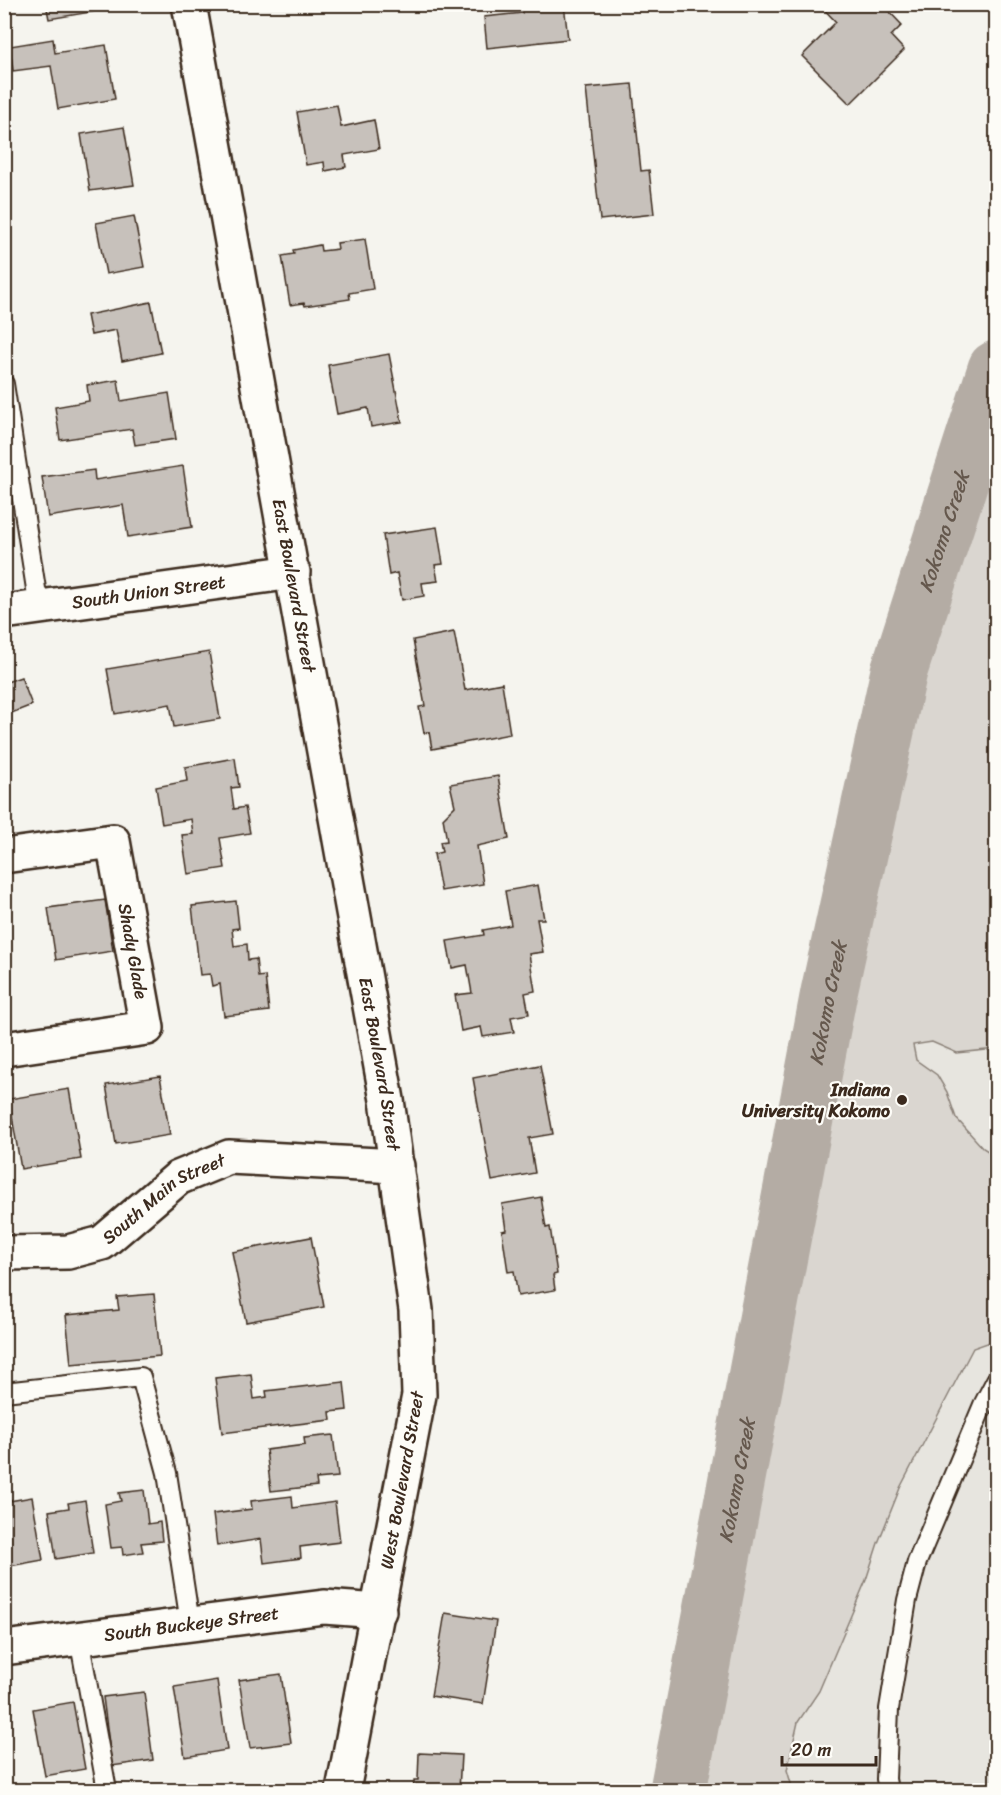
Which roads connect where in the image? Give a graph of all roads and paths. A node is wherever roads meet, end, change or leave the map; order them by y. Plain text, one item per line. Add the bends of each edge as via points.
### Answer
1 (189, 4) edge
2 (4, 384) edge
3 (293, 572) junction
4 (39, 608) junction
5 (4, 612) edge
6 (4, 856) edge
7 (4, 1049) edge
8 (396, 1166) junction
9 (4, 1253) edge
10 (996, 1380) edge
11 (4, 1392) edge
12 (379, 1611) junction
13 (190, 1623) junction
14 (79, 1638) junction
15 (4, 1648) edge
16 (107, 1791) edge
17 (343, 1791) edge
18 (888, 1791) edge

1 - 3 main road, East Boulevard Street
2 - 4 lane
3 - 4 main road, South Union Street
3 - 8 main road, East Boulevard Street
4 - 5 main road, South Union Street
6 - 7 main road, Shady Glade via 112,841 147,1028
8 - 9 main road, South Main Street via 229,1157 178,1178 102,1243 68,1252
8 - 12 main road, West Boulevard Street via 416,1310 419,1395
10 - 18 lane via 917,1562 907,1600 890,1709
11 - 13 lane via 141,1377 167,1473
12 - 13 main road, South Buckeye Street via 324,1607
12 - 17 main road, West Boulevard Street
13 - 14 main road, South Buckeye Street
14 - 15 main road, South Buckeye Street
14 - 16 lane

